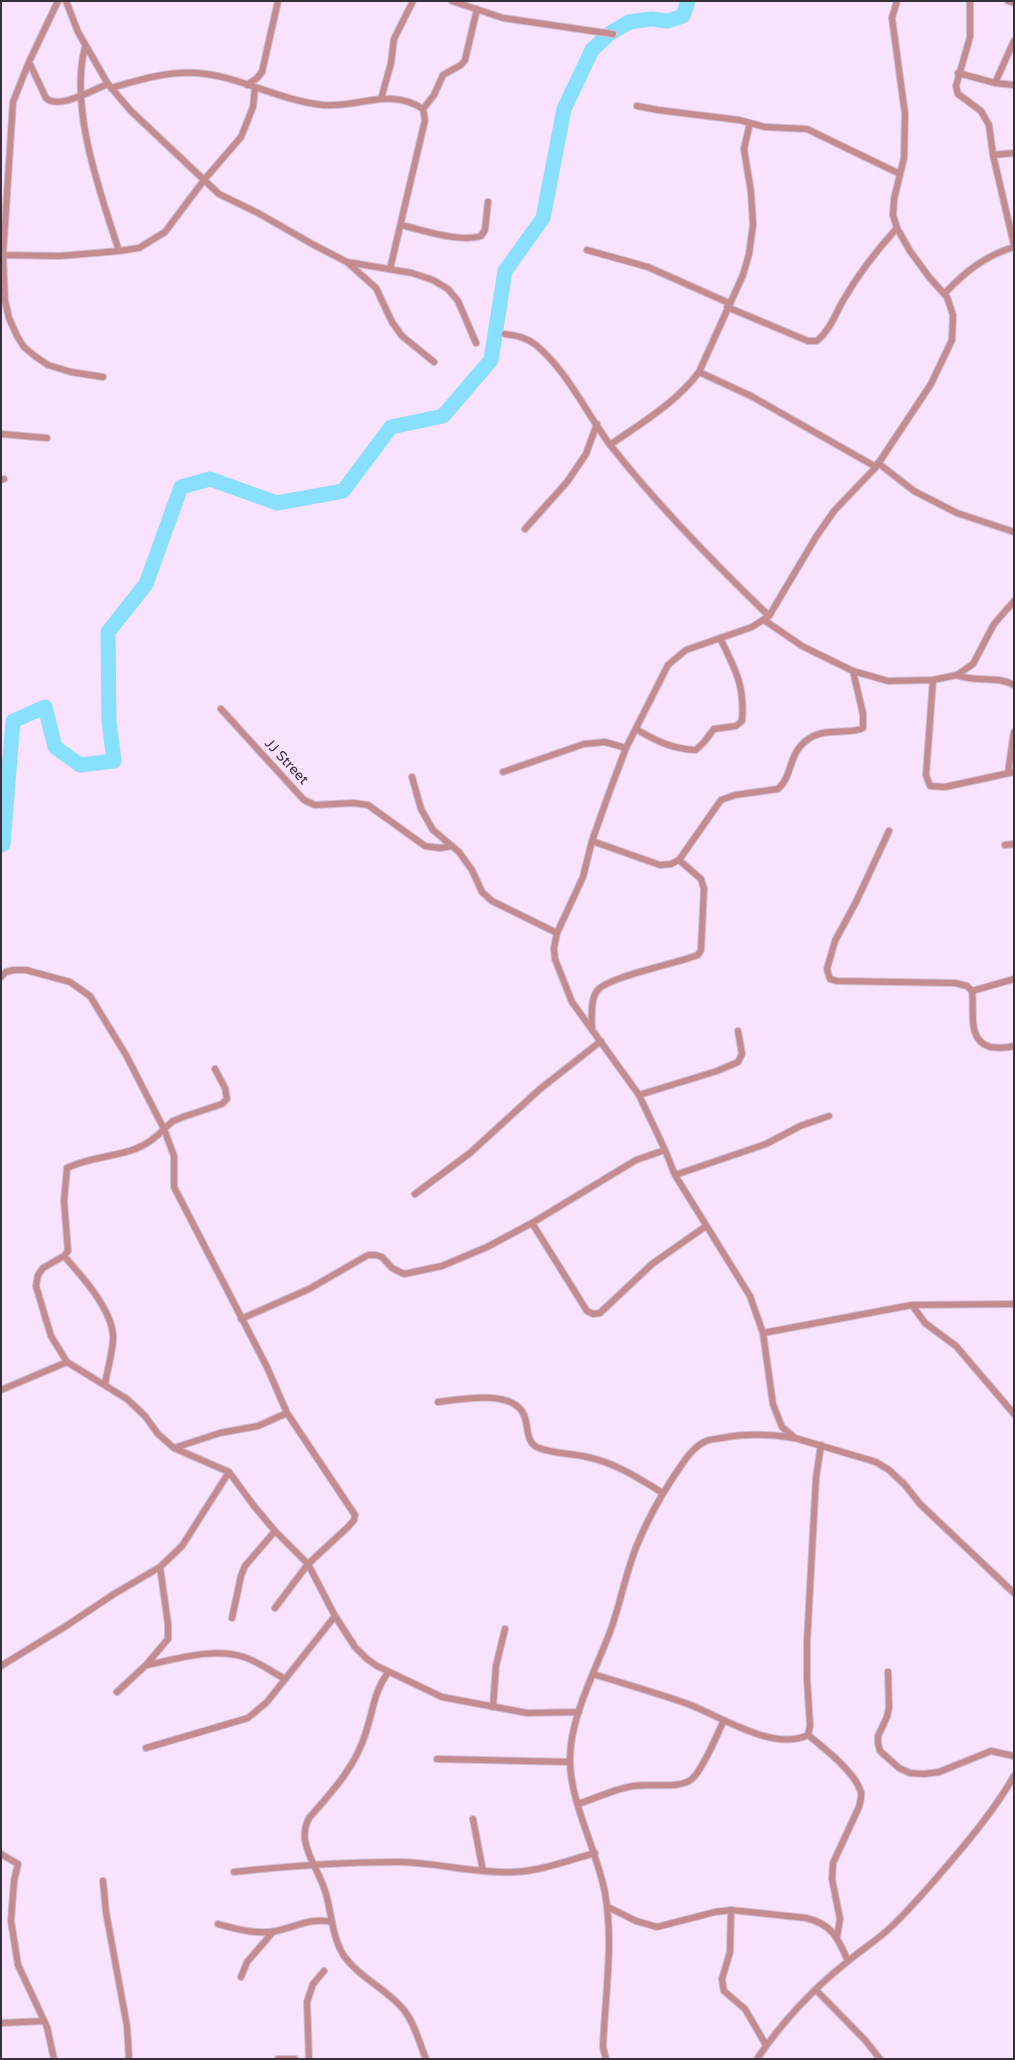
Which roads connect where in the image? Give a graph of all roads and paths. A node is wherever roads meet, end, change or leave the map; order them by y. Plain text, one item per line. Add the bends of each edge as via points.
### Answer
1 (58, 1) edge
2 (66, 1) edge
3 (278, 1) edge
4 (413, 1) edge
5 (452, 1) edge
6 (897, 1) edge
7 (970, 1) edge
8 (1008, 1) edge
9 (1014, 3) edge
10 (476, 9) junction
11 (612, 34) dead end
12 (1014, 41) edge
13 (85, 47) junction
14 (29, 62) junction
15 (958, 73) junction
16 (995, 83) junction
17 (247, 85) junction
18 (1014, 85) edge
19 (109, 86) junction
20 (255, 87) junction
21 (80, 95) junction
22 (381, 99) junction
23 (636, 106) dead end
24 (423, 109) junction
25 (750, 123) junction
26 (1014, 153) edge
27 (993, 155) junction
28 (900, 174) junction
29 (204, 180) junction
30 (488, 202) dead end
31 (401, 225) junction
32 (897, 228) junction
33 (1014, 246) edge
34 (587, 250) dead end
35 (119, 252) junction
36 (2, 255) edge
37 (347, 262) junction
38 (390, 269) junction
39 (944, 294) junction
40 (728, 305) junction
41 (505, 334) dead end
42 (476, 343) dead end
43 (434, 362) dead end
44 (699, 372) junction
45 (103, 377) dead end
46 (597, 424) junction
47 (1, 434) edge
48 (47, 438) dead end
49 (610, 444) junction
50 (877, 465) junction
51 (525, 529) dead end
52 (1014, 532) edge
53 (1014, 601) edge
54 (767, 618) junction
55 (720, 638) junction
56 (853, 671) junction
57 (958, 675) junction
58 (933, 680) junction
59 (1014, 685) edge
60 (221, 709) dead end
61 (636, 730) junction
62 (1014, 732) edge
63 (626, 748) junction
64 (503, 772) dead end
65 (1011, 772) edge
66 (412, 777) dead end
67 (889, 831) dead end
68 (592, 841) junction
69 (1014, 844) edge
70 (1005, 845) dead end
71 (452, 846) junction
72 (679, 860) junction
73 (557, 933) junction
74 (1, 977) edge
75 (1014, 978) edge
76 (972, 991) junction
77 (592, 1030) junction
78 (738, 1031) dead end
79 (601, 1041) junction
80 (1014, 1046) edge
81 (215, 1070) dead end
82 (639, 1095) junction
83 (829, 1116) dead end
84 (164, 1129) junction
85 (666, 1150) junction
86 (675, 1175) junction
87 (415, 1194) dead end
88 (532, 1223) junction
89 (706, 1226) junction
90 (64, 1256) junction
91 (1014, 1304) edge
92 (912, 1306) junction
93 (241, 1319) junction
94 (763, 1333) junction
95 (67, 1362) junction
96 (105, 1385) junction
97 (1, 1390) edge
98 (438, 1402) dead end
99 (287, 1413) junction
100 (1014, 1414) edge
101 (795, 1438) junction
102 (821, 1446) junction
103 (174, 1448) junction
104 (229, 1472) junction
105 (662, 1493) junction
106 (275, 1531) junction
107 (308, 1564) junction
108 (160, 1567) junction
109 (1014, 1593) edge
110 (274, 1608) dead end
111 (336, 1616) junction
112 (232, 1618) dead end
113 (505, 1629) dead end
114 (146, 1665) junction
115 (1, 1666) edge
116 (388, 1672) junction
117 (888, 1672) dead end
118 (593, 1674) junction
119 (286, 1679) junction
120 (117, 1692) dead end
121 (493, 1707) junction
122 (579, 1712) junction
123 (724, 1720) junction
124 (808, 1735) junction
125 (146, 1748) dead end
126 (1014, 1756) edge
127 (437, 1759) dead end
128 (570, 1762) junction
129 (1014, 1776) edge
130 (578, 1804) junction
131 (473, 1819) dead end
132 (595, 1853) junction
133 (1, 1854) edge
134 (316, 1866) junction
135 (483, 1871) junction
136 (234, 1872) dead end
137 (103, 1881) dead end
138 (608, 1907) junction
139 (731, 1910) junction
140 (332, 1922) junction
141 (218, 1924) dead end
142 (273, 1932) junction
143 (837, 1938) junction
144 (848, 1961) junction
145 (324, 1971) dead end
146 (241, 1977) dead end
147 (816, 1990) junction
148 (44, 2021) junction
149 (1, 2024) edge
150 (766, 2044) junction
151 (760, 2058) edge
152 (54, 2059) edge
153 (129, 2059) edge
154 (278, 2059) edge
155 (295, 2059) edge
156 (309, 2059) edge
157 (426, 2059) edge
158 (606, 2059) edge
159 (880, 2059) edge

1 - 14 street
2 - 13 street
3 - 17 street via 262,72
4 - 22 street via 394,39
5 - 10 street
6 - 28 street via 892,18 905,114 904,158
7 - 15 street via 970,37
8 - 9 street
10 - 11 street via 504,18
10 - 24 street via 465,60 443,75
12 - 16 street
13 - 19 street
13 - 21 street
14 - 21 street via 50,102
14 - 36 street via 13,102
15 - 16 street
15 - 27 street via 958,94 981,111 989,125
16 - 18 street
17 - 19 street via 220,77 181,73
17 - 20 street
19 - 21 street
19 - 29 street
20 - 22 street via 314,104
20 - 29 street via 253,107 241,137
21 - 35 street via 93,167
22 - 24 street via 403,99
23 - 25 street
24 - 31 street via 425,120
25 - 28 street via 807,129
25 - 40 street via 744,155 750,181 752,225 749,254
26 - 27 street
27 - 33 street
28 - 32 street via 893,215
29 - 35 street via 165,232 139,248
29 - 37 street via 219,194
30 - 31 street via 485,230 474,238
31 - 38 street
32 - 39 street via 910,251
32 - 40 street via 864,269 830,326 817,341 808,341
33 - 39 street via 985,258
34 - 40 street via 648,267
35 - 36 street
36 - 45 street via 8,318 24,346 48,365
37 - 38 street
37 - 43 street via 376,288 402,336
38 - 42 street via 433,280 448,289 458,300
39 - 50 street via 953,315 952,340 931,384
40 - 44 street
41 - 46 street via 523,336 537,346 565,377
44 - 49 street via 671,401
44 - 50 street via 751,396
46 - 49 street
46 - 51 street via 586,454 567,482
47 - 48 street
49 - 54 street via 656,502
50 - 52 street via 914,491 957,513
50 - 54 street via 820,530
53 - 57 street via 994,624 973,664
54 - 55 street
54 - 56 street via 802,646
55 - 61 street via 686,650 668,665
55 - 61 street via 738,676 744,700 742,721 736,726 714,729 696,750 679,749 658,742
56 - 58 street via 888,681
56 - 72 street via 863,728 812,736 791,760 786,778 778,790 735,795 721,800
57 - 58 street
57 - 59 street
58 - 65 street via 926,775 930,786 945,787
60 - 71 street, JJ Street via 304,800 315,805 368,805 425,846
61 - 63 street
62 - 65 street
63 - 64 street via 605,742 584,744
63 - 68 street
66 - 71 street via 421,809 434,830
67 - 76 street via 835,941 827,969 830,979 955,983
68 - 72 street via 660,865
68 - 73 street via 584,877
69 - 70 street
71 - 73 street via 472,870 482,892 492,901
72 - 77 street via 701,879 704,889 701,950 698,955 602,985 592,1004
73 - 77 street via 555,959 572,1002
74 - 84 street via 14,970 26,970 70,982 90,996 126,1055
75 - 76 street
76 - 80 street via 972,1016 981,1044
77 - 79 street
78 - 82 street via 742,1054 738,1062
79 - 82 street
79 - 87 street via 540,1089 470,1153
81 - 84 street via 227,1099 222,1104 173,1121
82 - 85 street
83 - 86 street via 800,1126 766,1144
84 - 90 street via 146,1145 129,1152 78,1162 67,1168 64,1201 68,1250
84 - 93 street via 174,1156 174,1187
85 - 86 street
85 - 88 street via 636,1160
86 - 89 street
88 - 89 street via 587,1311 593,1314 600,1313 652,1264
88 - 93 street via 487,1247 426,1271 404,1274 382,1257 368,1256 309,1289
89 - 94 street via 750,1296
90 - 95 street via 43,1268 36,1286 51,1336
90 - 96 street via 90,1286 109,1319 113,1335
91 - 92 street
92 - 94 street
92 - 100 street via 925,1323 956,1346
93 - 99 street
94 - 101 street via 776,1416 782,1427
95 - 96 street
95 - 97 street
96 - 103 street via 145,1416
98 - 105 street via 476,1397 510,1402 524,1414 533,1446 608,1463
99 - 103 street via 258,1426 220,1433
99 - 107 street via 355,1515 348,1527
101 - 102 street
101 - 105 street via 740,1434 706,1440 686,1458
102 - 109 street via 876,1462 889,1470
102 - 124 street via 816,1478 807,1643
103 - 104 street
104 - 106 street
104 - 108 street via 182,1546
105 - 118 street via 636,1547 612,1627
106 - 107 street
106 - 112 street via 245,1566
107 - 110 street
107 - 111 street
108 - 114 street via 168,1639
108 - 115 street
111 - 116 street via 355,1647
111 - 119 street
113 - 121 street via 496,1666
114 - 119 street via 206,1654 229,1654 252,1660
114 - 120 street
116 - 121 street via 442,1697
116 - 134 street via 375,1695 366,1733 351,1767 305,1827 308,1852
117 - 126 street via 889,1707 878,1743 880,1751 899,1768 924,1774 939,1772 991,1751
118 - 122 street
118 - 123 street via 689,1704
119 - 125 street via 248,1718
121 - 122 street via 527,1713
122 - 128 street
123 - 124 street via 739,1729 762,1735 788,1739
123 - 130 street via 700,1768 689,1782 633,1786
124 - 143 street via 828,1751 861,1791 858,1807 832,1864 840,1919
127 - 128 street
128 - 130 street
129 - 144 street via 999,1802 934,1882 892,1926
130 - 132 street
131 - 135 street
132 - 135 street via 524,1871
132 - 138 street
133 - 148 street via 18,1864 11,1921 18,1965
134 - 135 street via 416,1862
134 - 136 street
134 - 140 street
137 - 153 street
138 - 139 street via 636,1921 656,1926
138 - 158 street via 603,2047
139 - 143 street via 818,1921
139 - 150 street via 730,1952 722,1986 745,2009
140 - 142 street via 308,1921
140 - 157 street via 337,1944 351,1966 403,2008
141 - 142 street via 252,1932
142 - 146 street via 247,1962
143 - 144 street
144 - 147 street
145 - 156 street via 313,1984 307,2002
147 - 150 street
147 - 159 street
148 - 149 street
148 - 152 street
150 - 151 street
154 - 155 street

